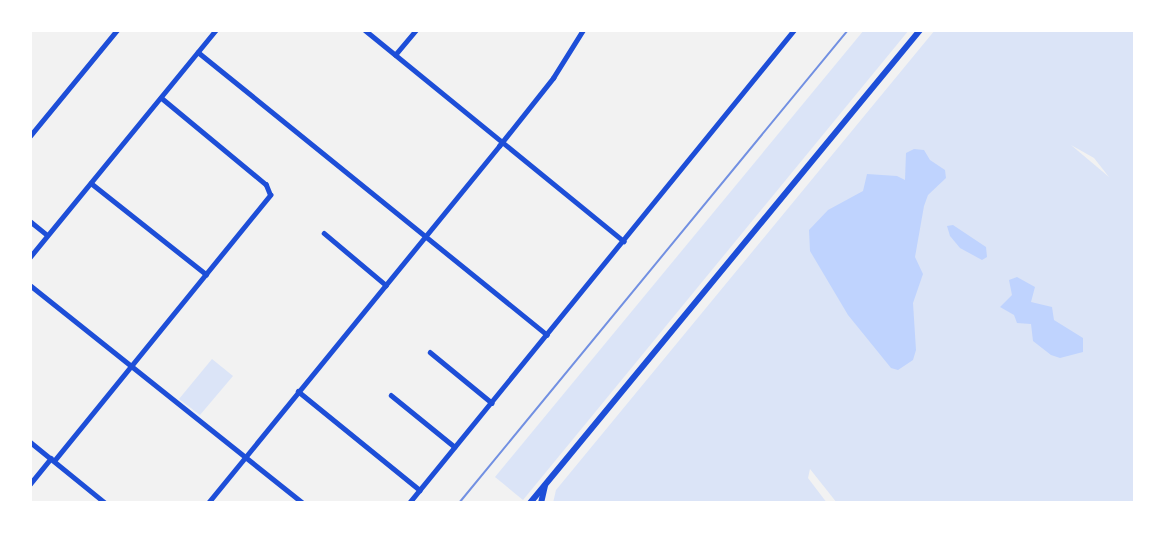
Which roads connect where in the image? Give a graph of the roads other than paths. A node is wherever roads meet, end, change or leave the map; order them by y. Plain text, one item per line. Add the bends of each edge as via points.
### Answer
1 (117, 30) edge
2 (216, 30) edge
3 (364, 30) edge
4 (416, 30) edge
5 (583, 30) edge
6 (794, 30) edge
7 (920, 30) edge
8 (198, 52) junction
9 (395, 55) junction
10 (160, 98) junction
11 (30, 136) edge
12 (502, 142) junction
13 (91, 183) junction
14 (30, 221) edge
15 (324, 233) dead end
16 (47, 235) junction
17 (425, 237) junction
18 (624, 241) junction
19 (30, 257) edge
20 (206, 274) junction
21 (30, 285) edge
22 (386, 285) junction
23 (547, 335) junction
24 (430, 352) dead end
25 (130, 366) junction
26 (298, 391) junction
27 (391, 395) dead end
28 (492, 403) junction
29 (30, 442) edge
30 (455, 447) junction
31 (245, 457) junction
32 (52, 460) junction
33 (30, 484) edge
34 (545, 485) junction
35 (420, 490) junction
36 (105, 503) edge
37 (208, 503) edge
38 (303, 503) edge
39 (410, 503) edge
40 (530, 503) edge
41 (541, 503) edge

1 - 11 street
2 - 8 street
3 - 9 street
4 - 9 street
5 - 12 street via 552,78
6 - 18 street
7 - 34 main road
8 - 10 street
8 - 17 street
9 - 12 street
10 - 13 street
10 - 20 street via 270,192 268,200
12 - 17 street
12 - 18 street
13 - 16 street
13 - 20 street
14 - 16 street
15 - 22 street
16 - 19 street
17 - 22 street
17 - 23 street
18 - 23 street
20 - 25 street
21 - 25 street
22 - 26 street
23 - 28 street
24 - 28 street
25 - 31 street
25 - 32 street
26 - 31 street
26 - 35 street
27 - 30 street
28 - 30 street
29 - 32 street
30 - 35 street
31 - 37 street
31 - 38 street
32 - 33 street
32 - 36 street
34 - 40 main road
34 - 41 main road
35 - 39 street

